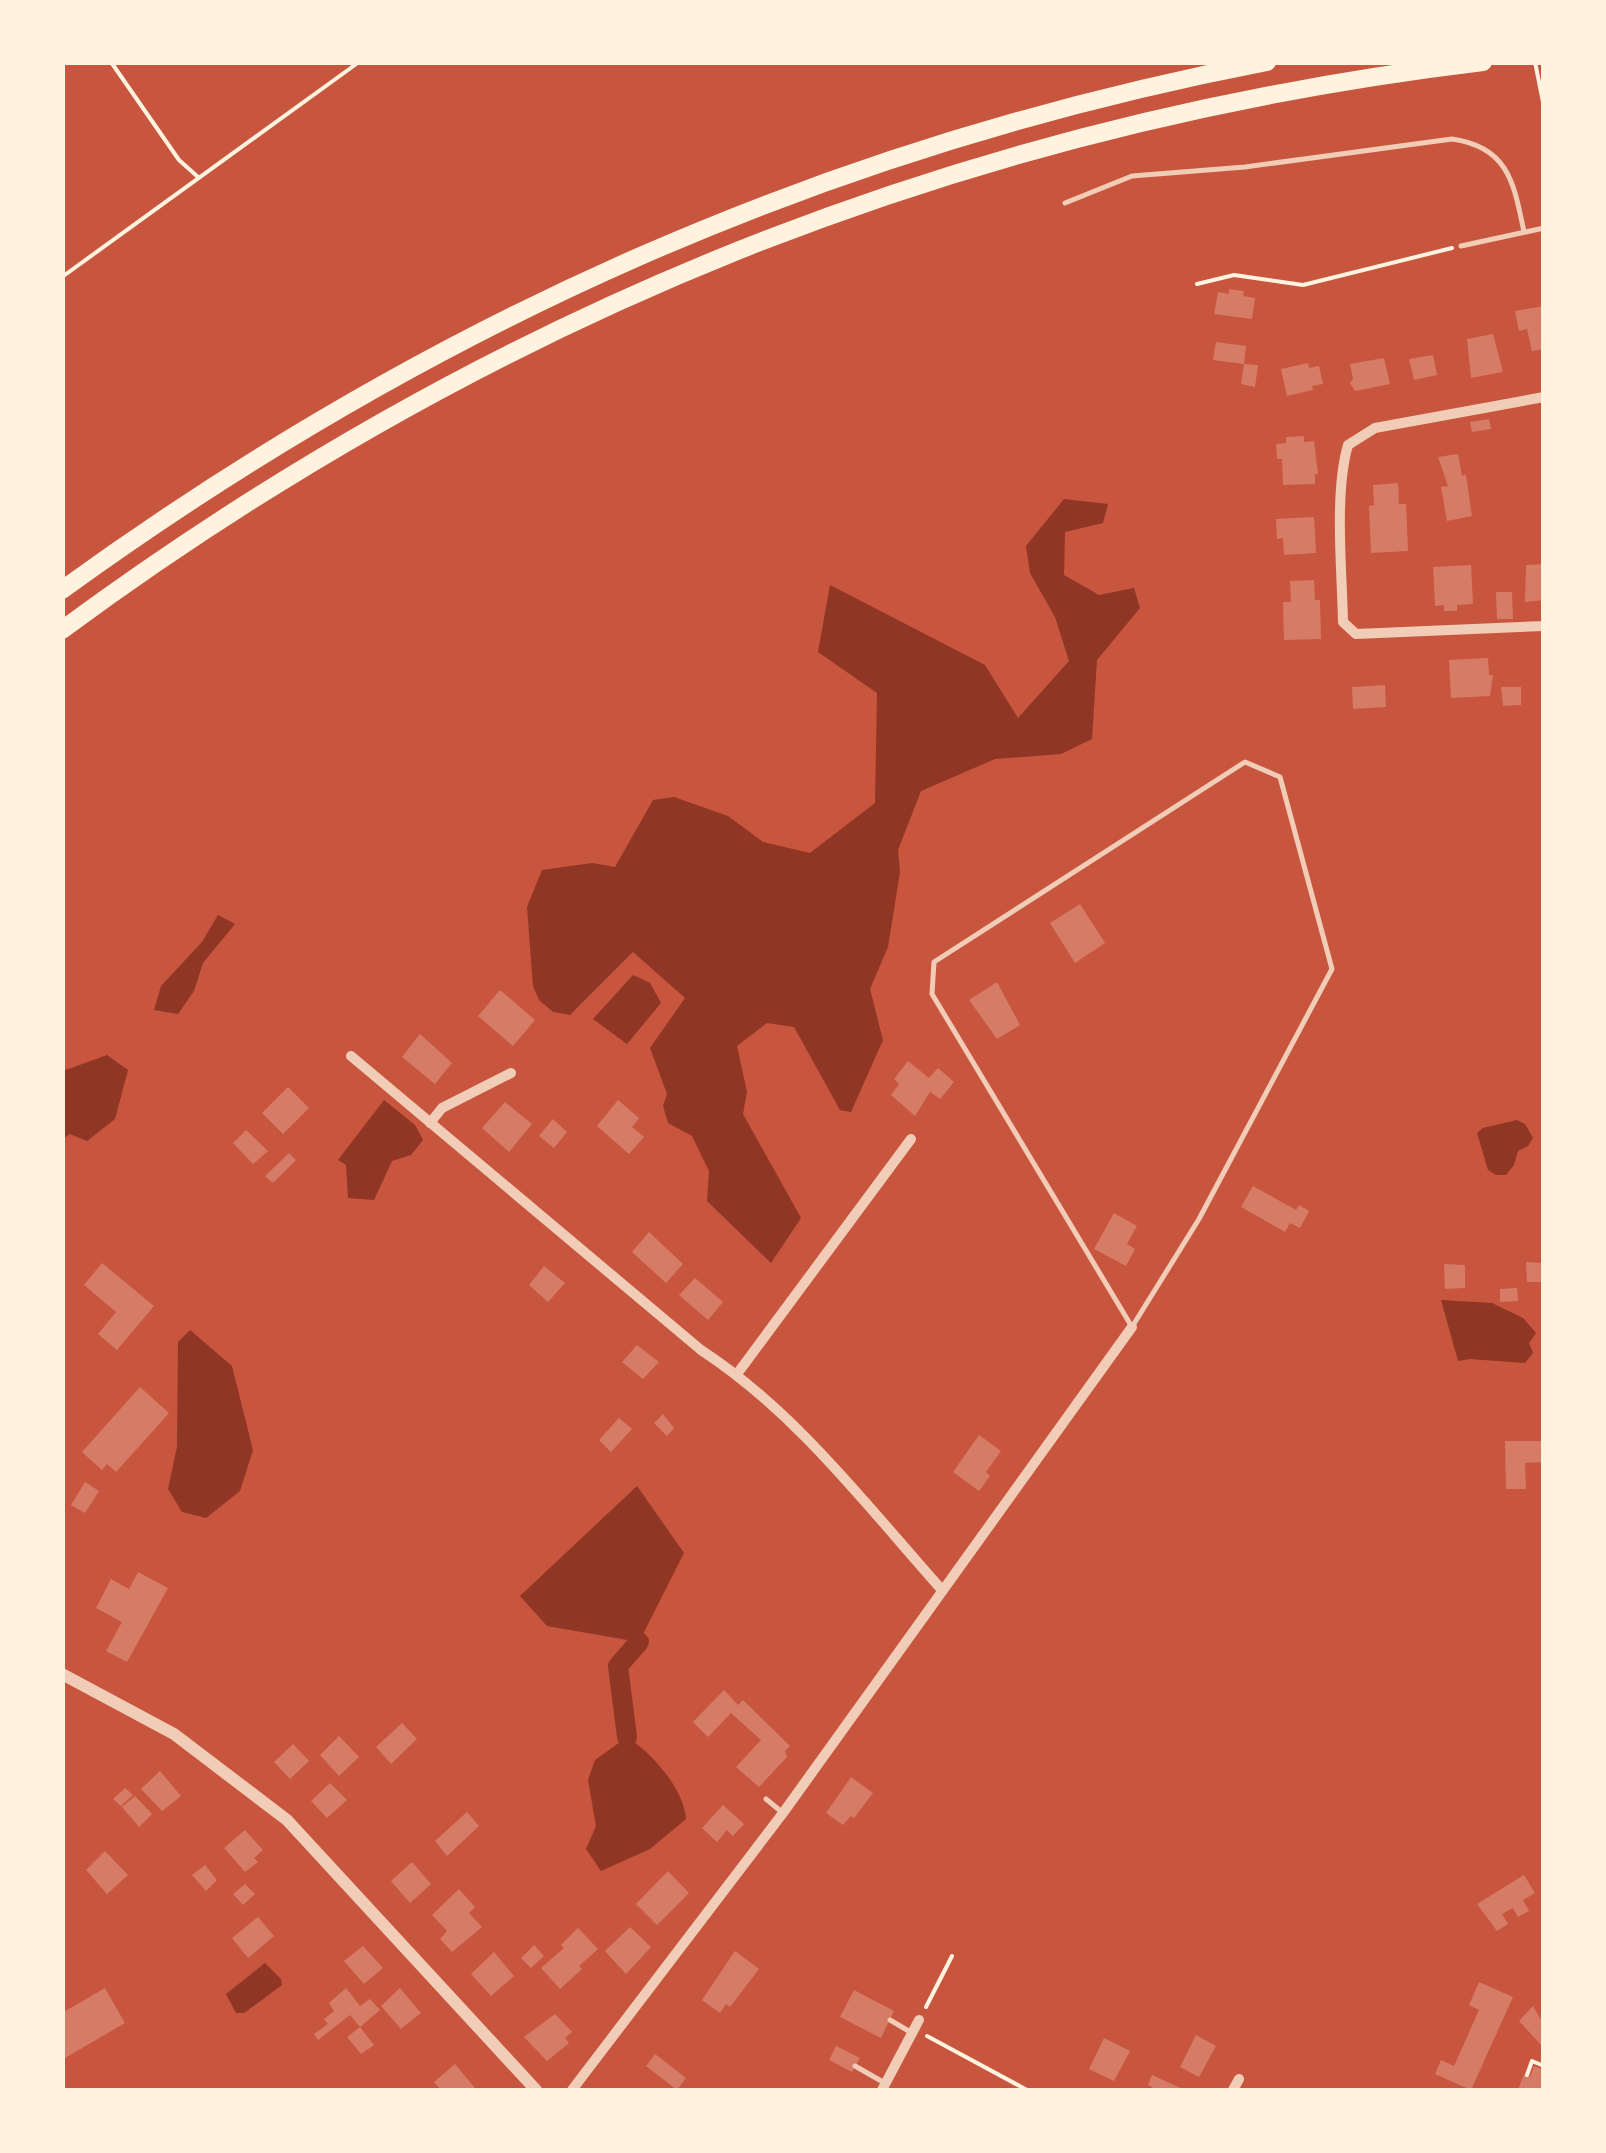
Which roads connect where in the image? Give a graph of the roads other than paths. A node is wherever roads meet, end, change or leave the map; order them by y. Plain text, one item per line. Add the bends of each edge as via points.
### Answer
1 (1267, 62) edge
2 (1483, 62) edge
3 (1065, 203) dead end
4 (1544, 228) edge
5 (1524, 232) junction
6 (1461, 246) road end
7 (1544, 397) edge
8 (62, 590) edge
9 (1544, 626) edge
10 (62, 630) edge
11 (352, 1056) dead end
12 (511, 1072) dead end
13 (430, 1123) junction
14 (911, 1140) dead end
15 (1132, 1327) junction
16 (737, 1374) junction
17 (942, 1590) junction
18 (62, 1674) edge
19 (766, 1799) dead end
20 (782, 1813) junction
21 (890, 2020) dead end
22 (915, 2028) joint
23 (855, 2066) dead end
24 (1239, 2079) dead end
25 (884, 2087) edge
26 (536, 2090) edge
27 (572, 2090) edge
28 (1233, 2090) edge

1 - 8 main road via 968,134 683,236 499,320 360,395 220,480
2 - 10 main road via 1158,119 935,178 753,243 605,306 422,398 238,508
3 - 5 lane via 1132,176 1452,139 1486,148 1499,160 1512,180
4 - 5 lane
5 - 6 lane
7 - 9 street via 1374,428 1348,445 1342,571 1343,622 1356,634
11 - 13 street
12 - 13 street via 442,1108
13 - 16 street
14 - 16 street
15 - 15 lane via 1199,1219 1332,969 1280,777 1245,762 934,962 932,994
15 - 17 street
16 - 17 street via 806,1438
17 - 20 street
18 - 26 street via 174,1734 287,1820
19 - 20 lane
20 - 27 street
21 - 22 lane
22 - 25 street
23 - 25 lane
24 - 28 street

